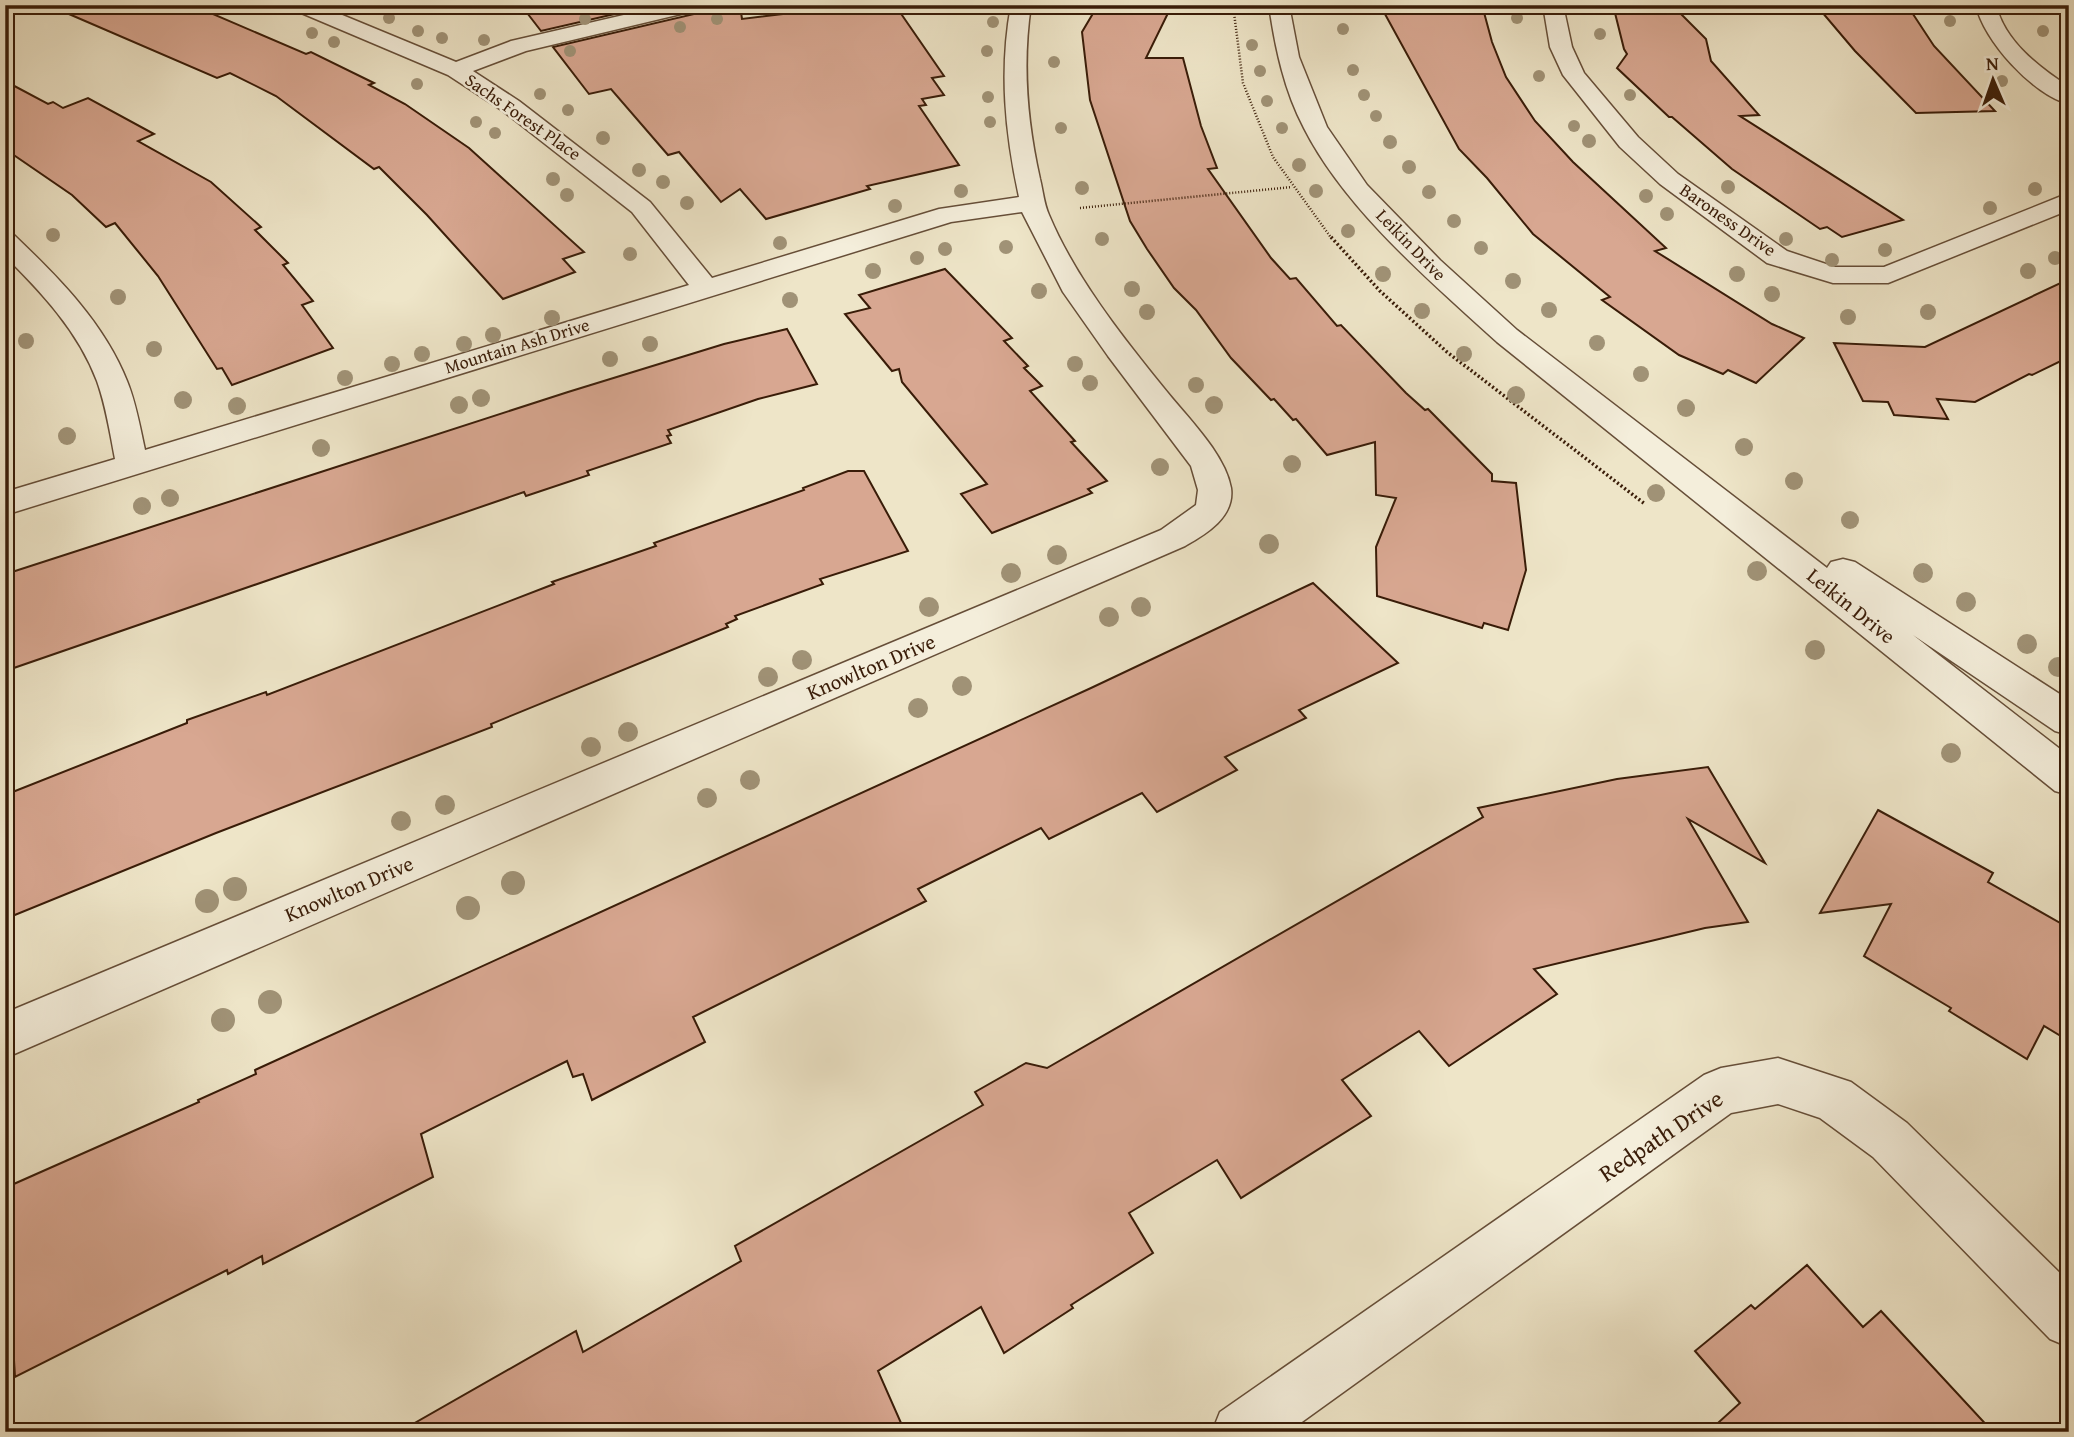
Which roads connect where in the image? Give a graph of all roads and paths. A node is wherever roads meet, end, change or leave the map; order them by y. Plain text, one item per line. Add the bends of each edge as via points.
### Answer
1 (299, 5) edge
2 (695, 5) edge
3 (1021, 5) edge
4 (1279, 5) edge
5 (1290, 5) edge
6 (1553, 5) edge
7 (1986, 5) edge
8 (1283, 35) junction
9 (456, 70) junction
10 (2069, 97) edge
11 (1292, 187) dead end
12 (2069, 201) edge
13 (1033, 208) junction
14 (5, 241) edge
15 (705, 288) junction
16 (1634, 433) junction
17 (132, 466) junction
18 (5, 504) edge
19 (2069, 720) edge
20 (2069, 779) edge
21 (5, 1036) edge
22 (2069, 1320) edge
23 (1240, 1432) edge

1 - 9 street, Sachs Forest Place
2 - 9 street via 519,46
3 - 13 street, Knowlton Drive via 1013,90
4 - 8 street, Leikin Drive
5 - 8 street
6 - 12 street, Baroness Drive via 1561,47 1574,75 1629,142 1669,179 1777,257 1833,275 1888,275
7 - 10 street via 2006,45
8 - 16 street, Leikin Drive via 1315,127 1390,226 1507,336
9 - 15 street, Sachs Forest Place via 590,164 641,206
11 - 13 path
13 - 15 street, Mountain Ash Drive via 948,215
13 - 21 street, Knowlton Drive via 1077,292 1206,463 1215,480 1216,498 1210,514 1173,538
14 - 17 street via 89,335 112,381
15 - 17 street, Mountain Ash Drive
16 - 19 street, Leikin Drive
16 - 20 street, Leikin Drive
17 - 18 street, Mountain Ash Drive
22 - 23 street, Redpath Drive via 1890,1140 1834,1099 1778,1081 1721,1091

